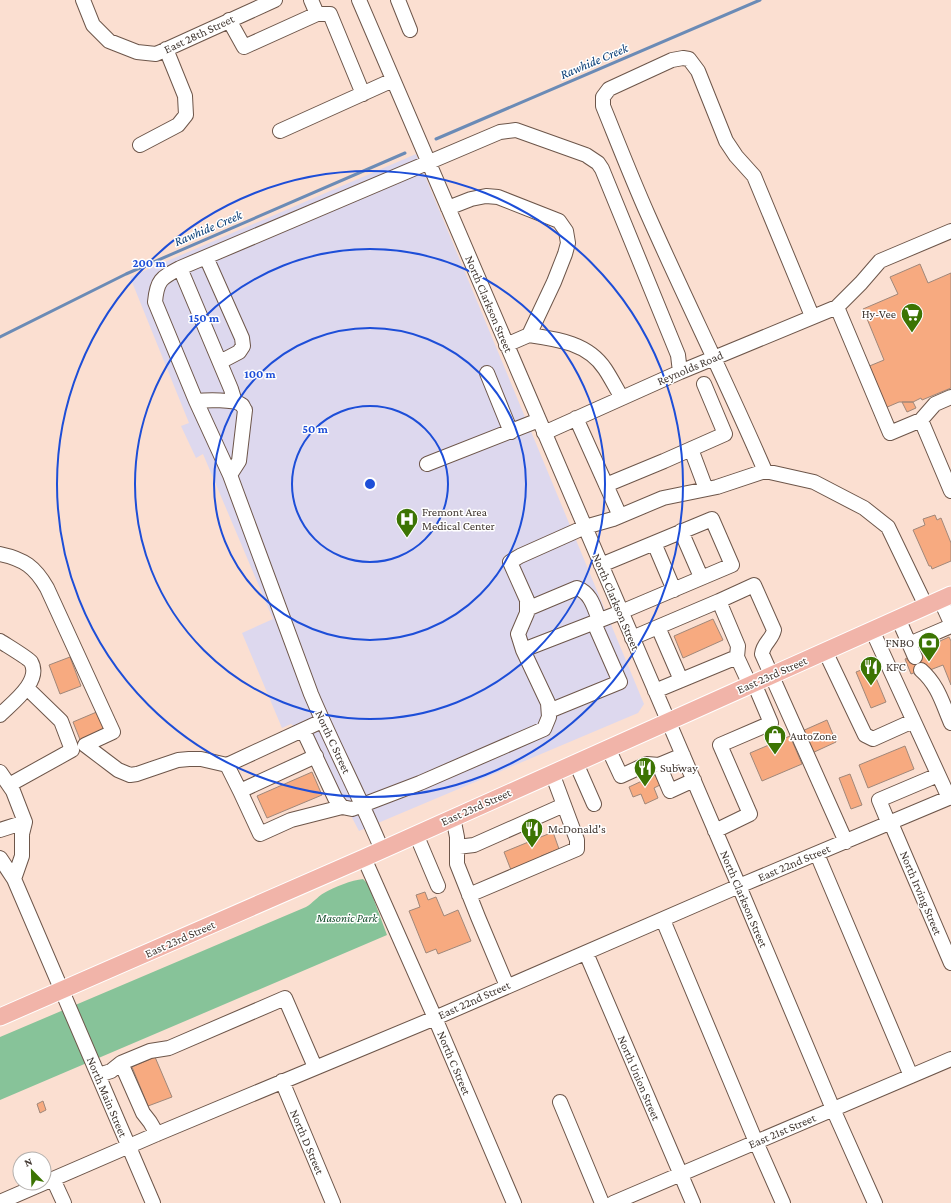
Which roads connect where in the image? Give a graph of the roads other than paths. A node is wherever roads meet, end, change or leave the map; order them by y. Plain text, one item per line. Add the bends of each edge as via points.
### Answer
1 (83, 0) edge
2 (275, 0) edge
3 (311, 0) edge
4 (359, 0) edge
5 (398, 0) edge
6 (317, 14) junction
7 (229, 20) junction
8 (410, 30) dead end
9 (166, 49) junction
10 (393, 80) junction
11 (363, 94) junction
12 (280, 131) dead end
13 (140, 145) dead end
14 (429, 162) junction
15 (448, 208) junction
16 (951, 231) edge
17 (206, 257) junction
18 (180, 268) junction
19 (837, 307) junction
20 (812, 316) junction
21 (529, 335) junction
22 (506, 344) junction
23 (713, 358) junction
24 (220, 362) junction
25 (680, 372) junction
26 (487, 373) dead end
27 (704, 384) dead end
28 (951, 397) edge
29 (622, 398) junction
30 (196, 401) junction
31 (236, 402) junction
32 (736, 405) junction
33 (716, 413) junction
34 (576, 418) junction
35 (921, 420) junction
36 (542, 427) junction
37 (511, 432) junction
38 (691, 449) junction
39 (427, 464) dead end
40 (765, 471) junction
41 (230, 475) junction
42 (606, 485) junction
43 (706, 489) junction
44 (951, 491) edge
45 (620, 516) junction
46 (585, 527) junction
47 (681, 531) junction
48 (654, 543) junction
49 (0, 554) edge
50 (601, 565) junction
51 (701, 577) junction
52 (674, 590) junction
53 (939, 600) edge
54 (718, 601) junction
55 (527, 609) junction
56 (620, 612) junction
57 (898, 618) junction
58 (596, 622) junction
59 (951, 625) edge
60 (658, 627) junction
61 (872, 630) junction
62 (632, 638) junction
63 (0, 641) edge
64 (909, 644) junction
65 (523, 650) junction
66 (825, 651) junction
67 (737, 657) junction
68 (772, 675) junction
69 (681, 680) junction
70 (752, 684) junction
71 (27, 688) junction
72 (655, 691) junction
73 (549, 711) junction
74 (0, 715) edge
75 (322, 721) junction
76 (913, 721) junction
77 (668, 722) junction
78 (951, 722) edge
79 (303, 730) junction
80 (85, 745) junction
81 (608, 748) junction
82 (72, 750) junction
83 (683, 755) junction
84 (316, 756) junction
85 (576, 763) junction
86 (227, 765) junction
87 (659, 765) junction
88 (0, 772) edge
89 (552, 773) junction
90 (938, 775) junction
91 (694, 780) junction
92 (9, 785) junction
93 (240, 791) junction
94 (950, 798) edge
95 (594, 804) dead end
96 (564, 805) junction
97 (342, 806) junction
98 (363, 806) junction
99 (453, 817) junction
100 (25, 822) junction
101 (890, 823) junction
102 (0, 830) edge
103 (715, 831) junction
104 (416, 834) junction
105 (846, 842) junction
106 (457, 847) junction
107 (382, 850) junction
108 (817, 854) junction
109 (0, 858) edge
110 (364, 858) junction
111 (14, 879) junction
112 (438, 886) dead end
113 (739, 886) junction
114 (469, 895) junction
115 (663, 920) junction
116 (586, 953) junction
117 (951, 963) edge
118 (508, 986) junction
119 (62, 990) junction
120 (0, 1016) edge
121 (435, 1018) junction
122 (951, 1059) edge
123 (121, 1063) junction
124 (315, 1067) junction
125 (99, 1075) junction
126 (911, 1076) junction
127 (282, 1081) junction
128 (560, 1102) dead end
129 (833, 1109) junction
130 (157, 1134) junction
131 (756, 1142) junction
132 (128, 1147) junction
133 (680, 1174) junction
134 (53, 1179) junction
135 (0, 1202) edge
136 (64, 1203) edge
137 (153, 1203) edge
138 (333, 1203) edge
139 (514, 1203) edge
140 (602, 1203) edge
141 (613, 1203) edge
142 (693, 1203) edge
143 (783, 1203) edge
144 (875, 1203) edge

1 - 9 street, East 28th Street via 93,25 109,41 137,52 156,54
2 - 7 street, East 28th Street
3 - 6 street
4 - 10 street, North Clarkson Street
5 - 8 street
6 - 7 street via 244,47
6 - 11 street via 330,14
7 - 9 street, East 28th Street
9 - 13 street via 185,96 186,115 178,125
10 - 11 street
10 - 14 street, North Clarkson Street
11 - 12 street
14 - 15 street, North Clarkson Street
14 - 17 street, North C Street
14 - 25 street, North C Street via 500,132 516,130 586,155 598,163 678,355
15 - 21 street via 471,199 498,197 559,220 566,230 568,243 565,254
15 - 22 street, North Clarkson Street
16 - 19 street via 880,261
17 - 18 street, North C Street
17 - 24 street via 243,342 239,352
18 - 24 street
18 - 30 street, North C Street via 164,277 156,288 155,302
19 - 20 street, Reynolds Road
19 - 35 street via 890,433
20 - 23 street, Reynolds Road
20 - 23 street via 754,176 726,141 698,71 689,59 672,60 609,89 603,97 603,106
21 - 22 street
21 - 29 street via 560,340 581,347 593,355
22 - 36 street, North Clarkson Street
23 - 25 street, Reynolds Road
23 - 32 street
24 - 31 street
25 - 29 street, Reynolds Road
26 - 37 street
27 - 33 street
28 - 35 street via 935,404
29 - 34 street, Reynolds Road
30 - 31 street
30 - 41 street, North C Street
31 - 41 street via 242,404 245,410 239,461
32 - 33 street
32 - 40 street
33 - 38 street via 725,434
34 - 36 street, Reynolds Road
34 - 42 street
35 - 44 street
36 - 37 street, Reynolds Road
36 - 46 street, North Clarkson Street
37 - 39 street, Reynolds Road
38 - 42 street
38 - 43 street
40 - 43 street
40 - 53 street via 814,482 864,508 888,527
41 - 75 street, North C Street
42 - 45 street
43 - 45 street via 663,498
45 - 46 street
46 - 50 street, North Clarkson Street
46 - 55 street via 510,562 527,600
47 - 48 street
47 - 51 street
47 - 51 street via 712,519 718,532 732,565
48 - 50 street
48 - 52 street
49 - 80 street via 21,560 36,571 42,580 113,732
50 - 56 street, North Clarkson Street
51 - 52 street
52 - 56 street
53 - 57 main road, East 23rd Street
53 - 59 street
54 - 60 street
54 - 67 street via 738,646
54 - 68 street via 754,585 774,630 762,648 762,654
55 - 58 street via 577,588 584,590 590,597
55 - 65 street via 518,634
56 - 58 street
56 - 62 street, North Clarkson Street
57 - 61 main road, East 23rd Street
57 - 64 street
58 - 65 street
58 - 73 street via 620,682
59 - 64 street
60 - 62 street
60 - 69 street
61 - 66 main road, East 23rd Street
61 - 76 street
62 - 72 street, North Clarkson Street
63 - 71 street via 31,662 34,672 31,684
64 - 78 street via 918,663 936,687
65 - 73 street via 548,703
66 - 68 main road, East 23rd Street
66 - 76 street via 865,735 873,739
67 - 69 street
67 - 70 street
68 - 70 main road, East 23rd Street
68 - 105 street
69 - 72 street
70 - 77 main road, East 23rd Street
70 - 103 street via 771,723 720,745 750,814
71 - 74 street
71 - 82 street via 61,721
72 - 77 street, North Clarkson Street
73 - 98 street via 544,729
75 - 79 street
75 - 98 street, North C Street
76 - 90 street
77 - 81 main road, East 23rd Street
77 - 83 street, North Clarkson Street
79 - 84 street
79 - 86 street
80 - 82 street
80 - 86 street via 118,770 130,775 178,760 200,759
81 - 85 main road, East 23rd Street
81 - 87 street via 621,776 646,764
82 - 92 street
83 - 87 street
83 - 91 street, North Clarkson Street
84 - 93 street
84 - 97 street via 335,798
85 - 89 main road, East 23rd Street
85 - 95 street
86 - 93 street
87 - 91 street via 670,791
88 - 92 street
89 - 96 street
89 - 99 main road, East 23rd Street
90 - 94 street
90 - 101 street, North Irving Street via 879,800
91 - 103 street, North Clarkson Street
92 - 100 street
93 - 97 street via 260,834 291,820
94 - 101 street, East 22nd Street
96 - 106 street via 474,845
96 - 114 street via 577,840 577,849
97 - 98 street via 352,810
98 - 107 street, North C Street
99 - 104 main road, East 23rd Street
99 - 106 street
100 - 102 street
100 - 111 street via 22,856
101 - 105 street, East 22nd Street
101 - 117 street, North Irving Street
103 - 113 street, North Clarkson Street
104 - 107 main road, East 23rd Street
104 - 112 street
105 - 108 street, East 22nd Street
106 - 114 street via 457,864
107 - 110 main road, East 23rd Street
108 - 113 street, East 22nd Street
108 - 126 street
109 - 111 street, North Main Street
110 - 119 main road, East 23rd Street
110 - 121 street, North C Street
111 - 119 street, North Main Street
113 - 115 street, East 22nd Street
113 - 129 street, North Clarkson Street
114 - 118 street
115 - 116 street, East 22nd Street
115 - 131 street
116 - 118 street, East 22nd Street
116 - 133 street, North Union Street
118 - 121 street, East 22nd Street
119 - 120 main road, East 23rd Street
119 - 125 street, North Main Street
121 - 124 street, East 22nd Street
121 - 139 street, North C Street
122 - 126 street, East 21st Street
123 - 124 street via 150,1051 169,1048 285,998
123 - 125 street via 111,1071
123 - 130 street via 143,1113
124 - 127 street, East 22nd Street
125 - 132 street, North Main Street
126 - 129 street, East 21st Street
127 - 130 street, East 22nd Street
127 - 138 street, North D Street
128 - 140 street
129 - 131 street, East 21st Street
129 - 144 street, North Clarkson Street
130 - 132 street, East 22nd Street
131 - 133 street, East 21st Street
131 - 143 street
132 - 134 street, East 22nd Street
132 - 137 street, North Main Street
133 - 141 street, East 21st Street
133 - 142 street, North Union Street
134 - 135 street, East 22nd Street
134 - 136 street

